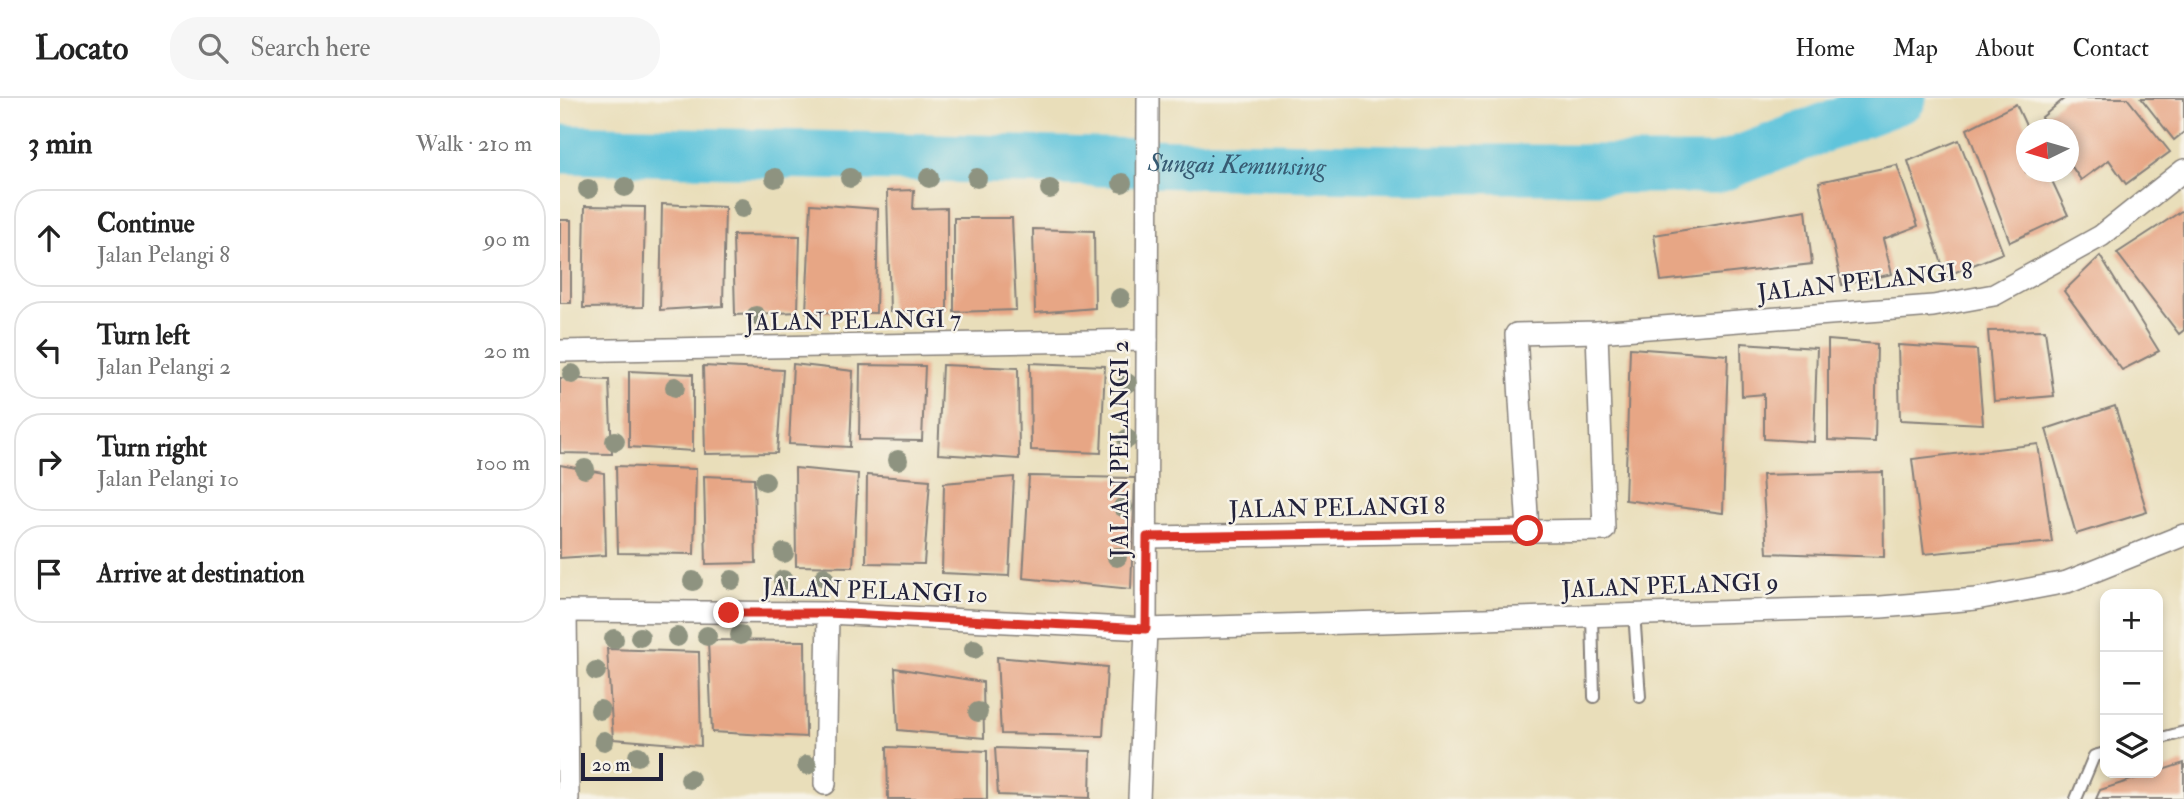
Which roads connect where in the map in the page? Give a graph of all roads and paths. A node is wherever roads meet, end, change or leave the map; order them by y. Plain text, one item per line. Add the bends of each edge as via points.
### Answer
1 (1148, 107) edge
2 (2184, 170) edge
3 (1597, 332) junction
4 (1147, 340) junction
5 (560, 351) edge
6 (1528, 531) junction
7 (2184, 535) edge
8 (1147, 537) junction
9 (563, 611) edge
10 (1634, 612) junction
11 (828, 613) junction
12 (1592, 615) junction
13 (1146, 629) junction
14 (1594, 697) dead end
15 (1640, 697) dead end
16 (2184, 732) edge
17 (2163, 738) edge
18 (2100, 754) edge
19 (825, 784) dead end
20 (568, 799) edge
21 (1139, 799) edge
22 (2076, 799) edge

1 - 4 street, JALAN PELANGI 2
2 - 3 street, JALAN PELANGI 8 via 2101,236 1994,295 1933,306
3 - 6 street, JALAN PELANGI 8 via 1604,530
3 - 6 street, JALAN PELANGI 8 via 1516,334
4 - 5 street, JALAN PELANGI 7
4 - 8 street, JALAN PELANGI 2
6 - 8 street, JALAN PELANGI 8
7 - 10 street, JALAN PELANGI 9 via 2067,582 1976,599 1881,607
8 - 13 street, JALAN PELANGI 2
9 - 11 street, JALAN PELANGI 10
9 - 20 street
10 - 12 street, JALAN PELANGI 9
10 - 15 lane
11 - 13 street, JALAN PELANGI 10
11 - 19 street
12 - 13 street, JALAN PELANGI 9
12 - 14 lane
13 - 21 street, JALAN PELANGI 2
16 - 17 lane
18 - 22 lane via 2094,756

